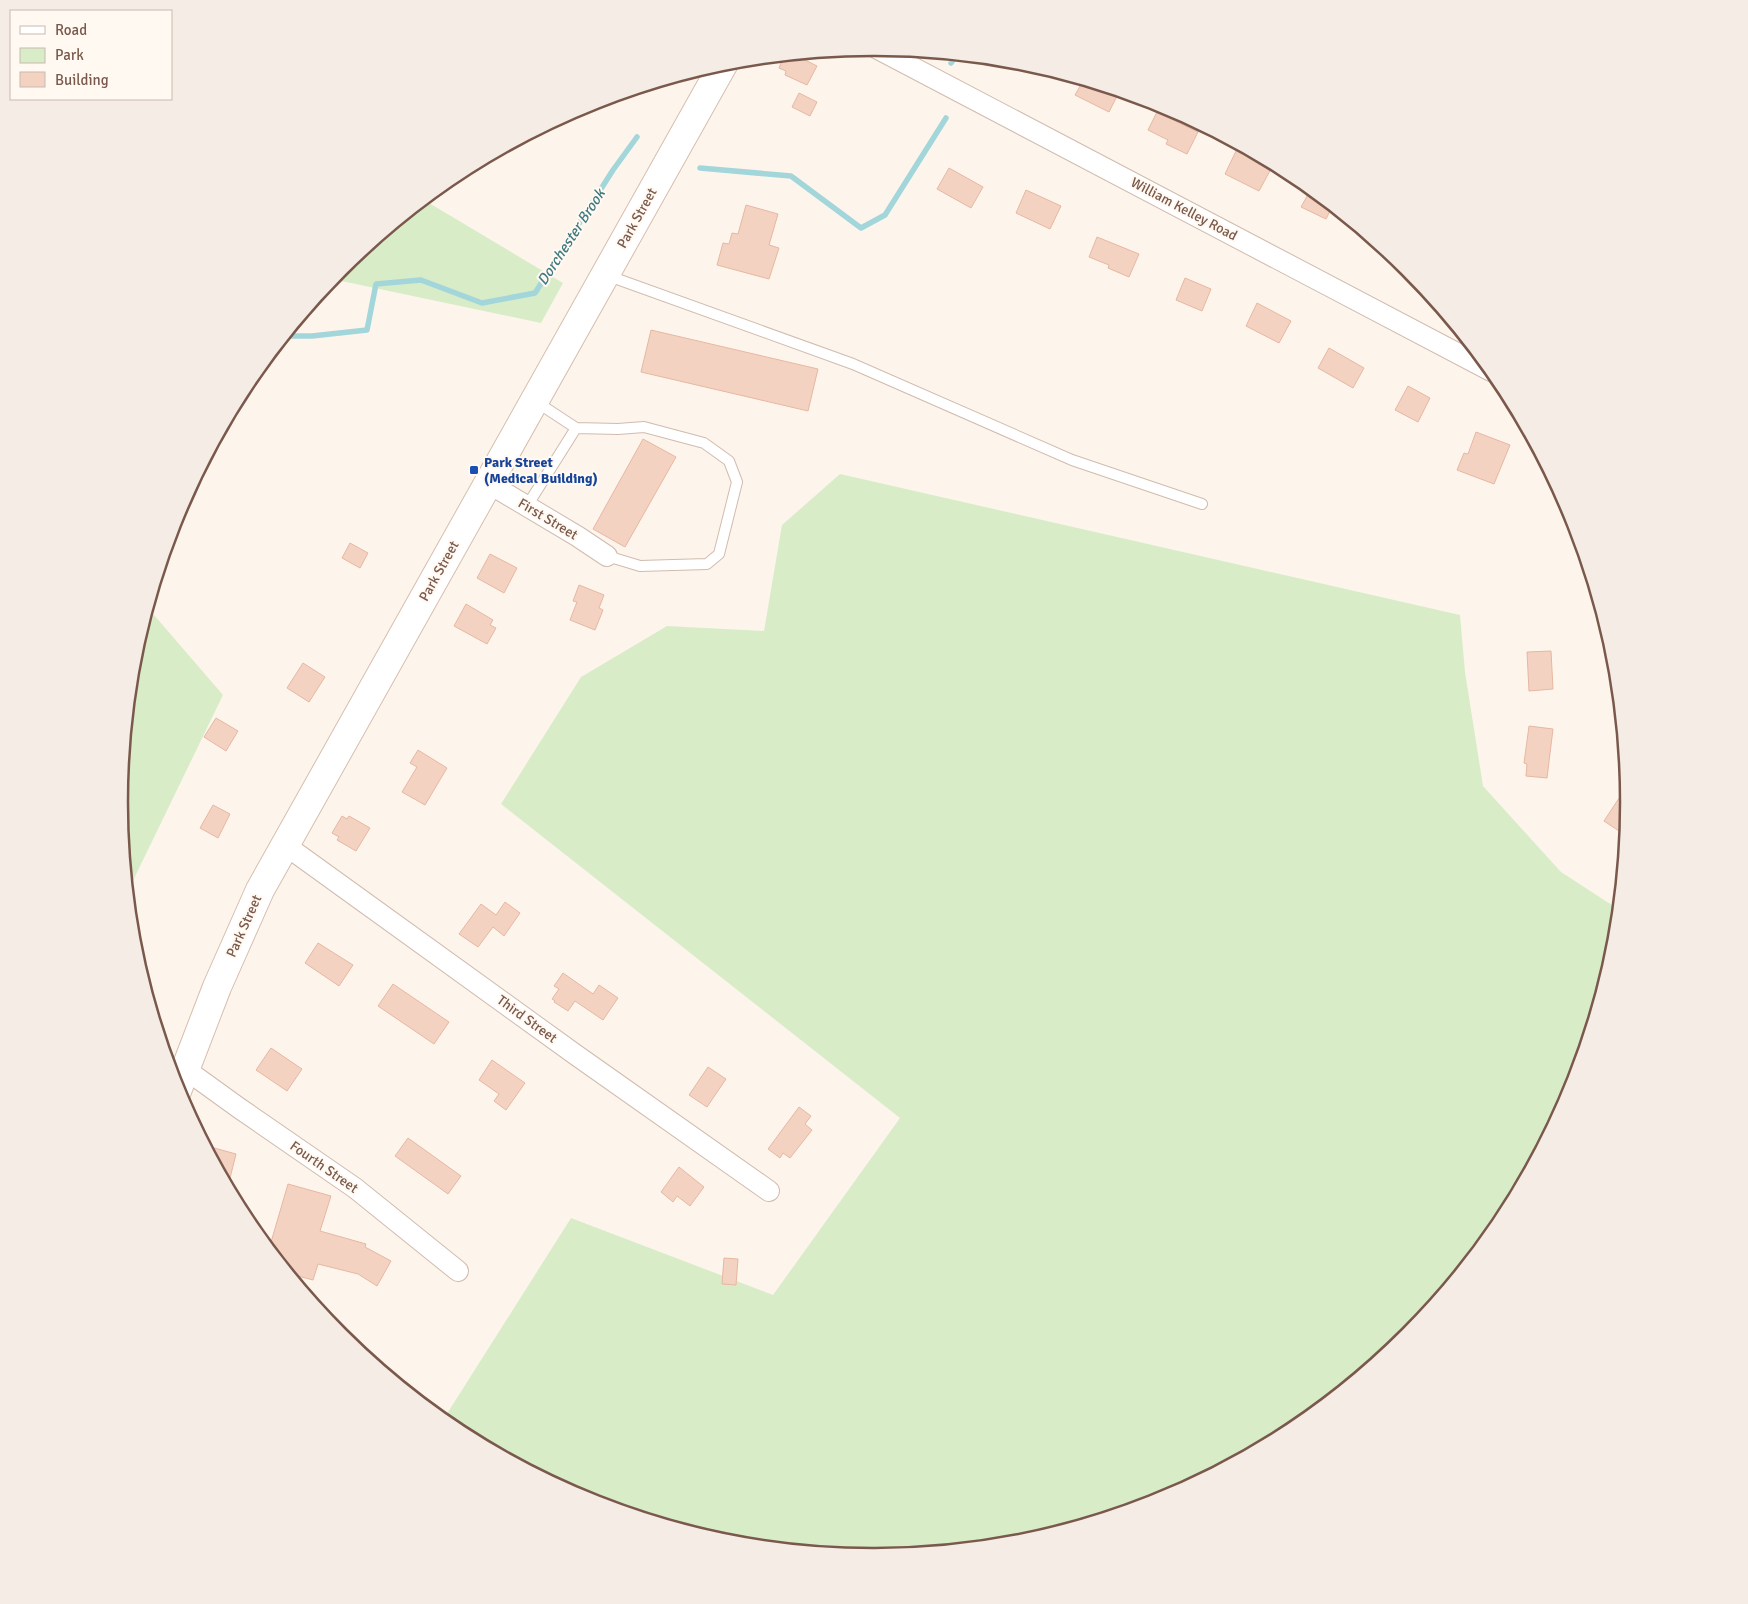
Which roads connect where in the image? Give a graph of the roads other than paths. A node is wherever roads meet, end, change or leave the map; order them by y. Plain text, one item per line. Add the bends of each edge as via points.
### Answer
1 (893, 57) edge
2 (718, 73) edge
3 (605, 275) junction
4 (1476, 363) edge
5 (534, 401) junction
6 (576, 428) junction
7 (488, 483) junction
8 (1202, 504) dead end
9 (528, 506) junction
10 (607, 556) joint
11 (285, 844) junction
12 (182, 1078) edge
13 (183, 1081) edge
14 (769, 1191) dead end
15 (458, 1271) dead end

1 - 4 street, William Kelley Road
2 - 3 main road, Park Street
3 - 5 main road, Park Street
3 - 8 lane via 854,364 1072,460
5 - 6 lane
5 - 7 main road, Park Street
6 - 9 lane
6 - 10 lane via 644,428 704,443 728,461 737,482 720,554 707,564 640,566
7 - 9 street, First Street
7 - 11 main road, Park Street
9 - 10 street, First Street
11 - 12 main road, Park Street via 260,890 217,987
11 - 14 street, Third Street
13 - 15 street, Fourth Street via 239,1108 355,1188

